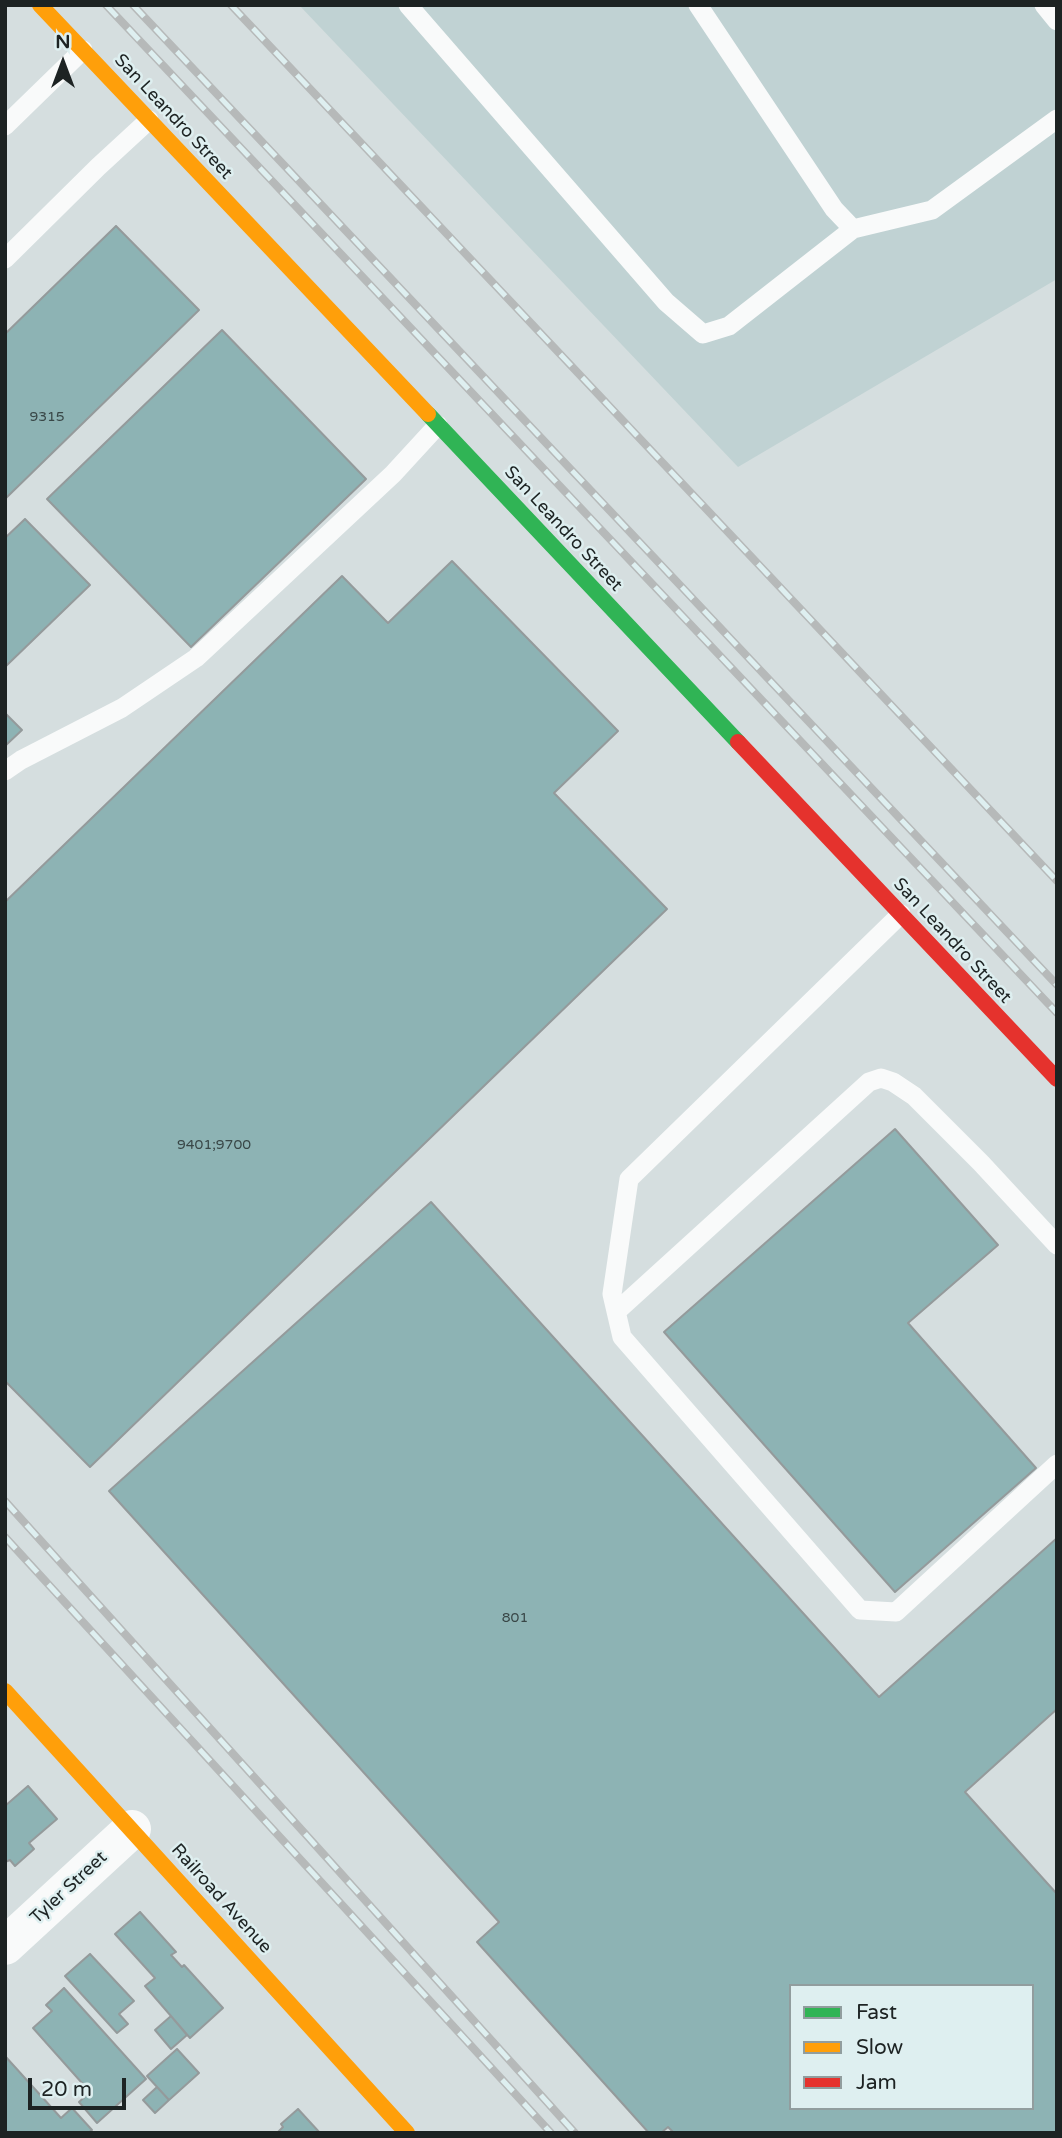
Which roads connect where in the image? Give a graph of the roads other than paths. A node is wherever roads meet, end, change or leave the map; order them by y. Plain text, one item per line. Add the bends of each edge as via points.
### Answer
1 (40, 5) edge
2 (408, 5) edge
3 (698, 5) edge
4 (1044, 5) edge
5 (1057, 21) edge
6 (83, 50) junction
7 (1057, 119) edge
8 (149, 120) junction
9 (5, 126) edge
10 (853, 229) junction
11 (5, 259) edge
12 (438, 425) junction
13 (5, 771) edge
14 (901, 915) junction
15 (1057, 1079) edge
16 (1057, 1245) edge
17 (616, 1312) junction
18 (1057, 1464) edge
19 (5, 1691) edge
20 (132, 1829) junction
21 (5, 1946) edge
22 (407, 2133) edge

1 - 6 main road, San Leandro Street
2 - 10 lane via 666,302 703,334 729,326
3 - 10 lane via 834,209
4 - 5 lane
6 - 8 main road, San Leandro Street
6 - 9 lane
7 - 10 lane via 932,210
8 - 11 lane
8 - 12 main road, San Leandro Street
12 - 13 lane via 393,474 196,658 122,708
12 - 14 main road, San Leandro Street
14 - 15 main road, San Leandro Street
14 - 17 lane via 629,1179 612,1294
16 - 17 lane via 914,1096 881,1078 869,1082
17 - 18 lane via 622,1337 860,1610 896,1612
19 - 20 main road, Railroad Avenue
20 - 21 street, Tyler Street
20 - 22 main road, Railroad Avenue

